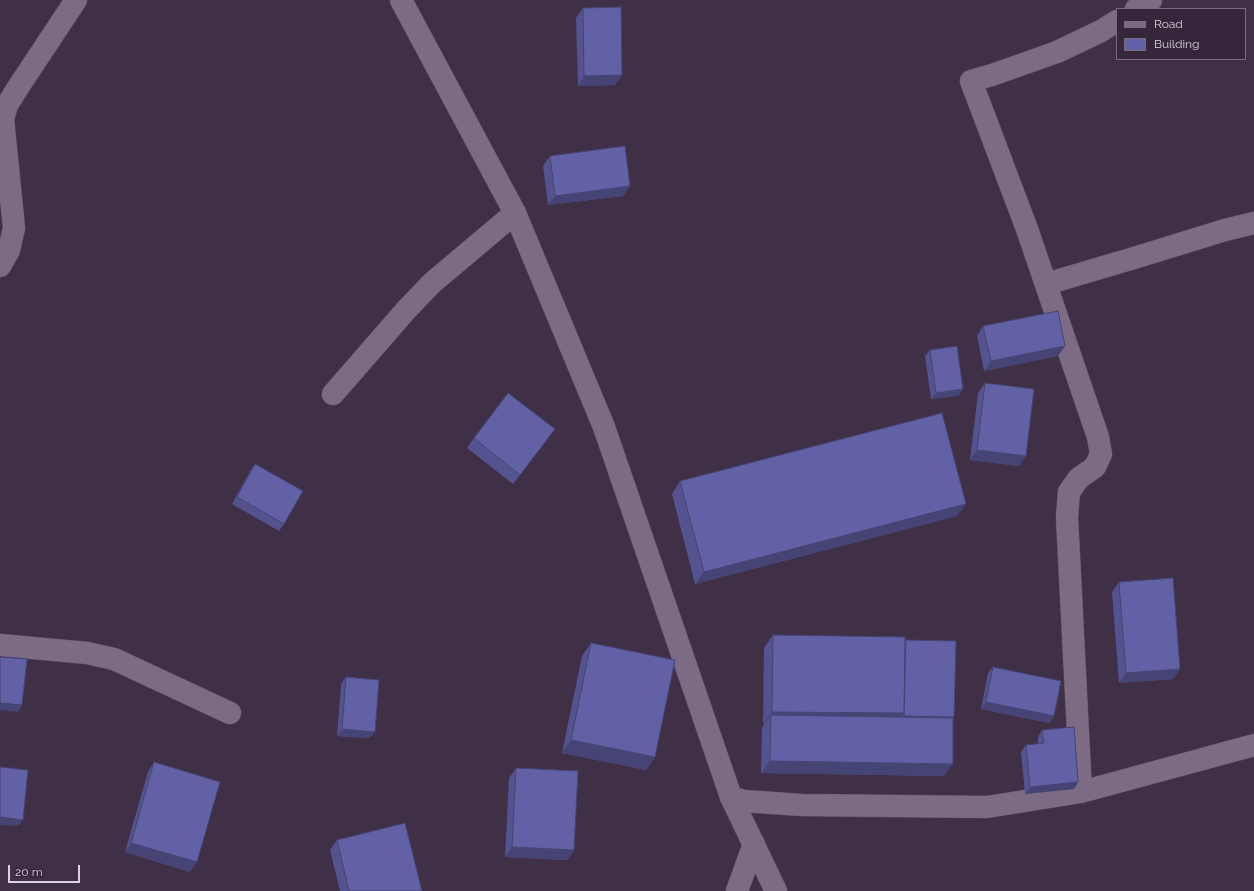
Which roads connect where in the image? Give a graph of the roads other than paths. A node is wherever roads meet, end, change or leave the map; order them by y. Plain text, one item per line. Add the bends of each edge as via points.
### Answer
1 (76, 0) edge
2 (401, 0) edge
3 (1151, 0) edge
4 (1138, 8) edge
5 (1116, 21) edge
6 (2, 118) edge
7 (515, 213) junction
8 (1254, 223) edge
9 (0, 266) edge
10 (1046, 284) junction
11 (333, 394) dead end
12 (0, 645) edge
13 (230, 713) dead end
14 (1253, 745) edge
15 (1081, 792) junction
16 (731, 797) junction
17 (754, 844) junction
18 (738, 891) edge
19 (776, 891) edge

1 - 6 street via 19,86
2 - 7 street
3 - 4 street
5 - 10 street via 1057,52 971,81 1028,229
6 - 9 street via 14,228 9,250
7 - 11 street via 432,283
7 - 16 street via 604,427
8 - 10 street
10 - 15 street via 1098,437 1101,454 1094,467 1079,478 1070,492 1067,517
12 - 13 street via 87,653 114,659
14 - 15 street
15 - 16 street via 987,807 802,805 744,801
16 - 17 street
17 - 18 street
17 - 19 street

